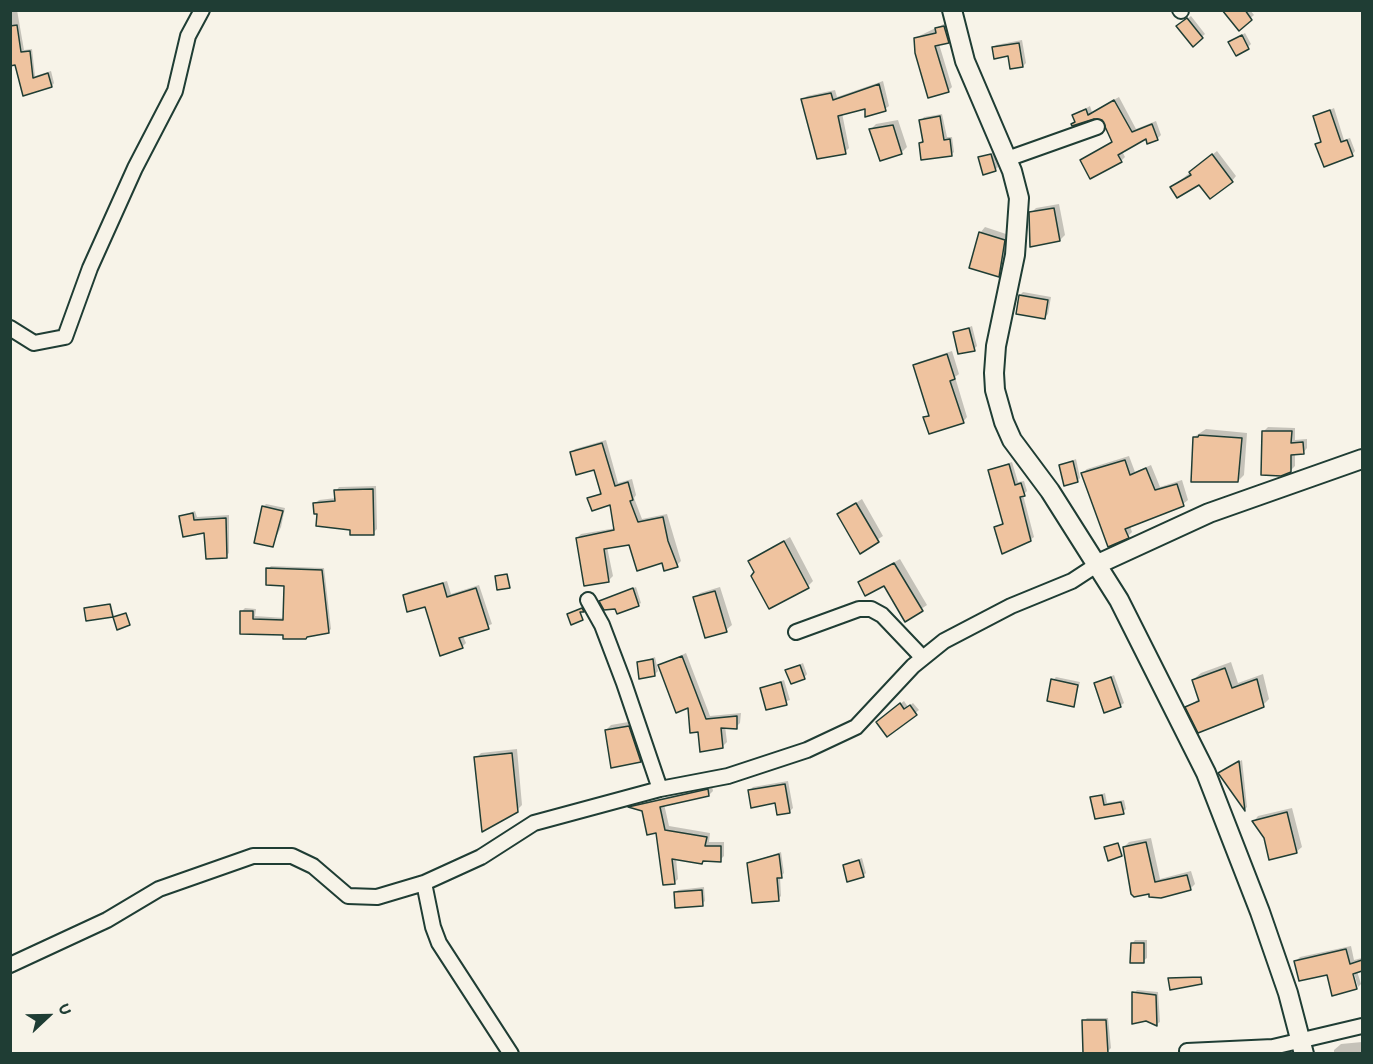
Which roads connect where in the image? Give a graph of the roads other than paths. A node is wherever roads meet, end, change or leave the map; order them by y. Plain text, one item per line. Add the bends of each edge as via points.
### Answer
1 (202, 10) edge
2 (952, 10) edge
3 (1097, 128) dead end
4 (1007, 159) junction
5 (10, 328) edge
6 (1362, 459) edge
7 (1098, 564) junction
8 (588, 600) dead end
9 (796, 632) dead end
10 (922, 657) junction
11 (660, 789) junction
12 (424, 884) junction
13 (10, 965) edge
14 (1362, 1026) edge
15 (1302, 1047) edge
16 (1187, 1051) dead end
17 (511, 1053) edge

1 - 5 street via 188,36 175,91 90,268 65,337 34,343
2 - 4 main road via 965,62
3 - 4 street
4 - 7 main road via 1018,192 1018,232 996,346 998,404 1012,440
6 - 7 main road via 1209,513
7 - 10 street via 1072,581 1011,606 944,641
7 - 15 main road via 1206,773 1260,912
8 - 11 street via 602,624
9 - 10 street via 859,609 871,609 882,615
10 - 11 street via 856,727 833,740 728,776
11 - 12 street via 534,823 499,848
12 - 13 street via 378,897 353,898 302,859 278,854 253,856 168,885 107,920
12 - 17 street via 439,943
14 - 15 street
15 - 16 street

